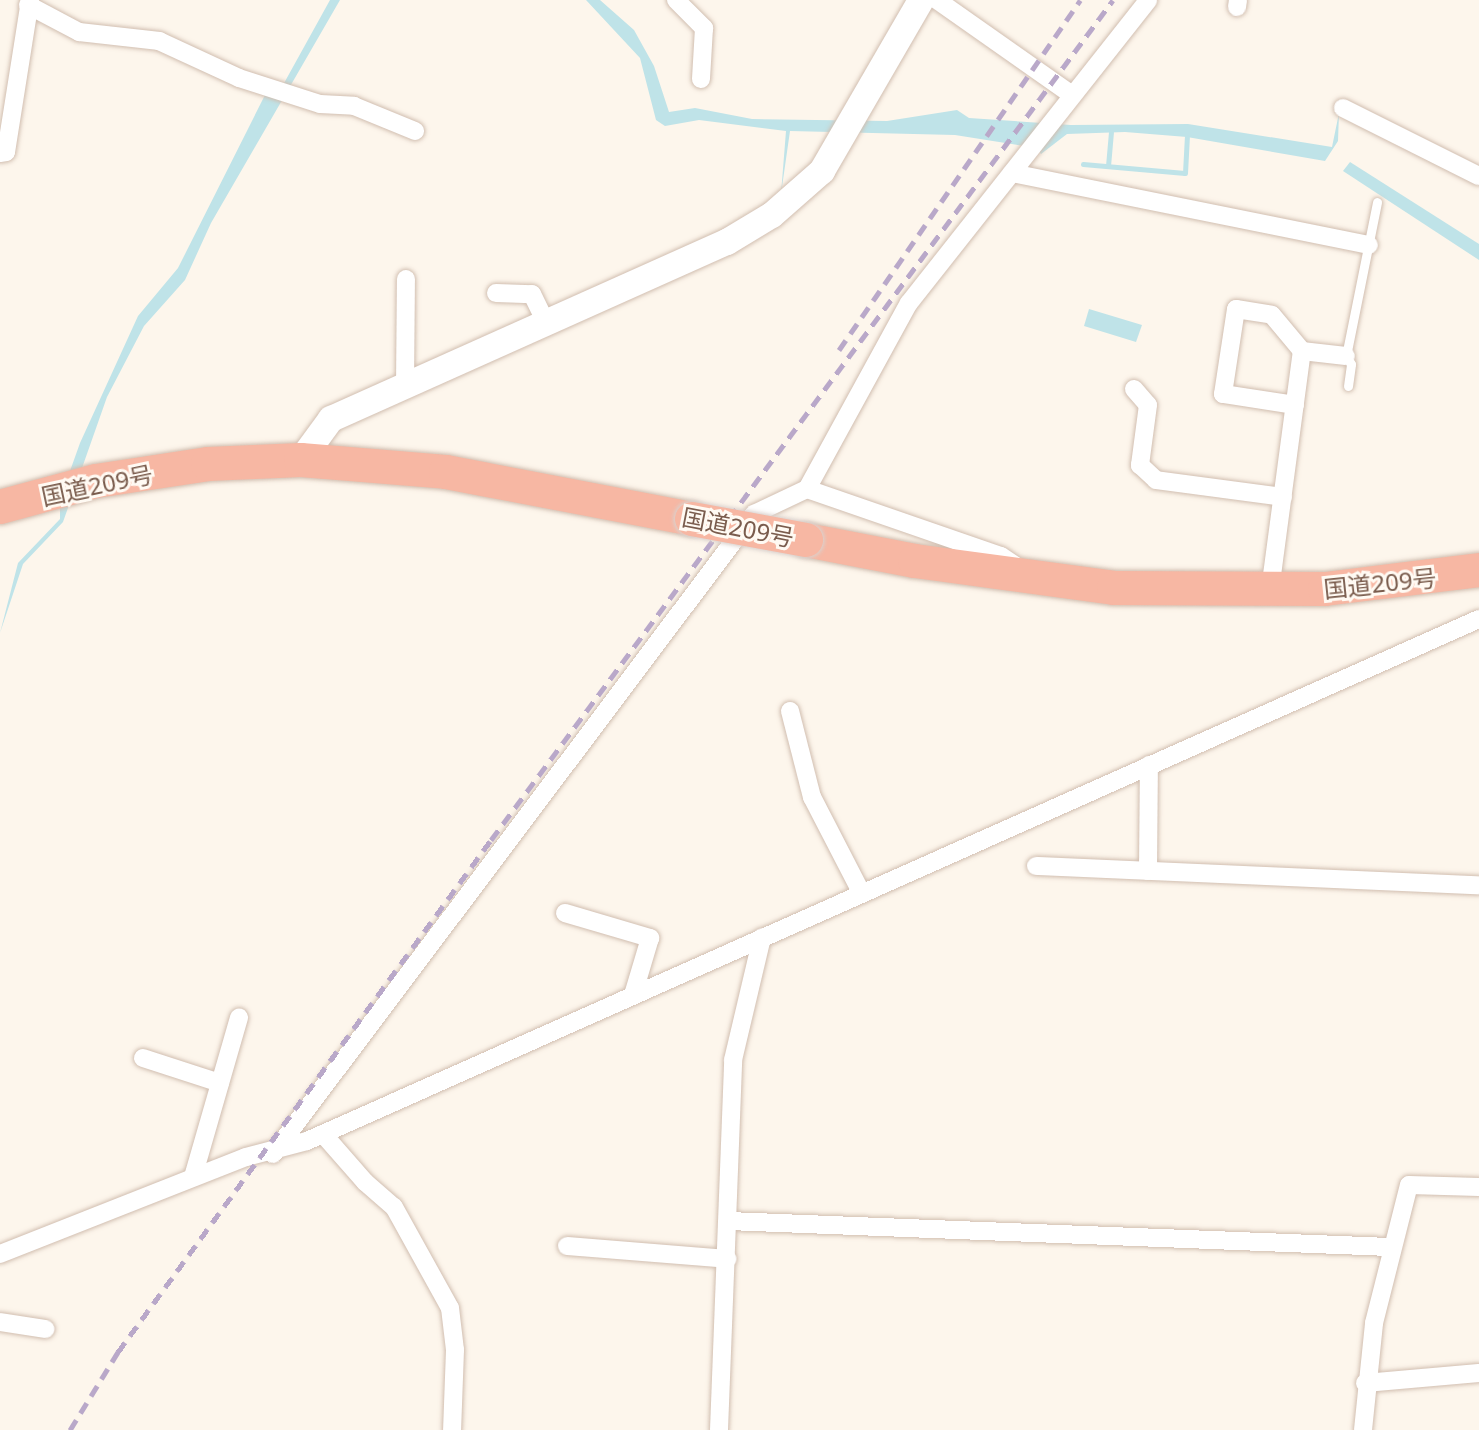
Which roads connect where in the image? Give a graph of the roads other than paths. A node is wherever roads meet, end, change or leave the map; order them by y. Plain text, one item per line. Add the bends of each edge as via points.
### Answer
1 (676, 0) edge
2 (921, 0) edge
3 (937, 0) edge
4 (1148, 0) edge
5 (29, 2) edge
6 (701, 79) dead end
7 (1072, 95) junction
8 (1343, 108) dead end
9 (415, 131) dead end
10 (0, 153) edge
11 (1012, 173) junction
12 (1479, 176) edge
13 (1377, 202) dead end
14 (1369, 245) junction
15 (406, 279) dead end
16 (496, 293) dead end
17 (546, 323) junction
18 (1302, 351) junction
19 (1346, 356) junction
20 (1348, 386) dead end
21 (405, 387) junction
22 (1134, 389) dead end
23 (1295, 405) junction
24 (301, 460) junction
25 (807, 489) junction
26 (1283, 497) junction
27 (0, 507) edge
28 (1479, 570) edge
29 (1035, 578) junction
30 (1270, 590) junction
31 (1479, 619) edge
32 (790, 711) dead end
33 (1149, 765) junction
34 (1036, 866) dead end
35 (1148, 871) junction
36 (1479, 885) edge
37 (862, 894) junction
38 (565, 913) dead end
39 (762, 937) junction
40 (633, 995) junction
41 (239, 1018) dead end
42 (143, 1058) dead end
43 (220, 1083) junction
44 (323, 1134) junction
45 (273, 1154) junction
46 (193, 1177) junction
47 (1479, 1187) edge
48 (728, 1221) junction
49 (567, 1246) dead end
50 (1391, 1247) junction
51 (0, 1254) edge
52 (727, 1259) junction
53 (0, 1322) edge
54 (45, 1329) dead end
55 (1479, 1373) edge
56 (1365, 1383) junction
57 (452, 1430) edge
58 (719, 1430) edge
59 (1363, 1430) edge

1 - 6 street via 704,28
2 - 17 street via 822,171 772,215 727,242
3 - 7 street
4 - 7 street
5 - 9 street via 79,32 159,41 239,78 320,104 354,106
5 - 10 street via 6,152
7 - 11 street
8 - 12 street
11 - 14 street
11 - 25 street via 909,303
13 - 14 lane
14 - 19 lane
15 - 21 street
16 - 17 street via 532,294
17 - 21 street
18 - 19 street
18 - 23 street
18 - 23 street via 1272,315 1236,309 1223,394
19 - 20 lane via 1351,364
21 - 24 street via 331,419
22 - 26 street via 1148,405 1140,465 1156,480
23 - 26 street
24 - 27 highway, 国道209号 via 208,464 110,479
24 - 29 highway, 国道209号, bridge via 446,472
25 - 29 street via 1001,556
25 - 45 street via 754,514
26 - 30 street
28 - 30 highway, 国道209号 via 1381,586
29 - 30 highway, 国道209号 via 1114,588
31 - 33 street
32 - 37 street via 812,797
33 - 35 street
33 - 37 street
34 - 35 street
35 - 36 street
37 - 39 street
38 - 40 street via 650,938
39 - 40 street
39 - 48 street via 733,1060
40 - 44 street
41 - 43 street
42 - 43 street
43 - 46 street
44 - 45 street
44 - 57 street via 394,1207 450,1308 455,1350
45 - 46 street via 246,1157
46 - 51 street
47 - 50 street via 1409,1185
48 - 50 street
48 - 52 street
49 - 52 street
50 - 56 street
52 - 58 street
53 - 54 street
55 - 56 street
56 - 59 street

